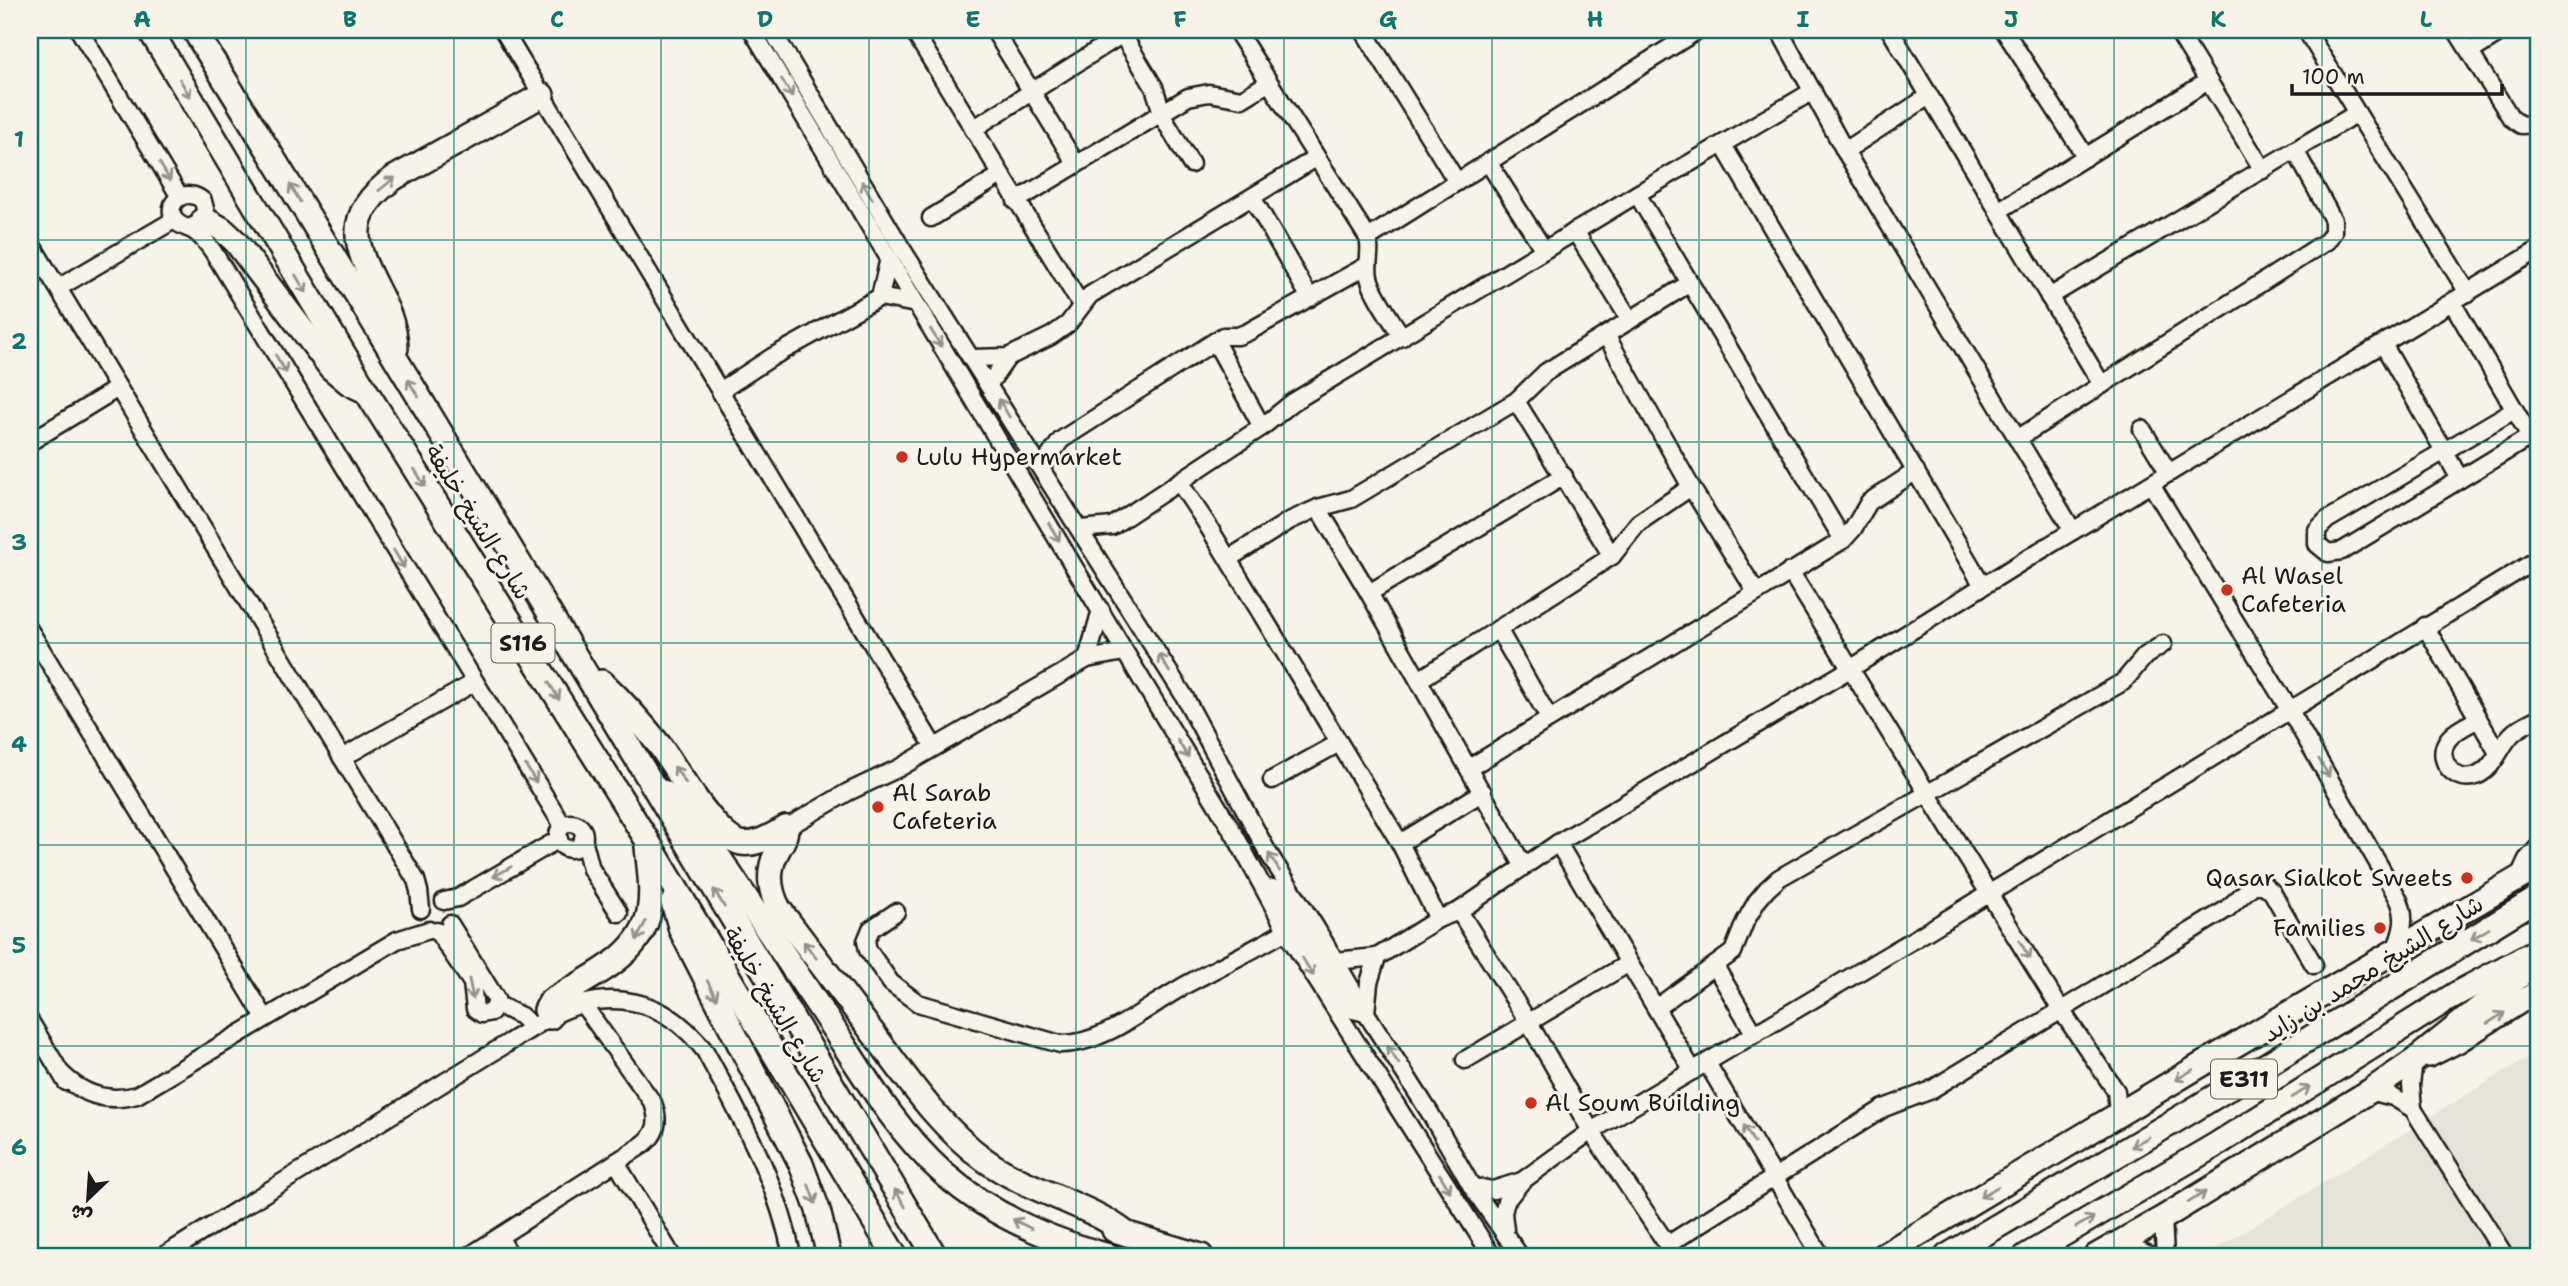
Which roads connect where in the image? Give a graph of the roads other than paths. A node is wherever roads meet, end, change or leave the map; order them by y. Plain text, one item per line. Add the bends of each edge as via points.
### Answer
1 (79, 30) edge
2 (150, 30) edge
3 (194, 30) edge
4 (208, 30) edge
5 (503, 30) edge
6 (752, 30) edge
7 (772, 30) edge
8 (994, 30) edge
9 (1236, 30) edge
10 (1363, 30) edge
11 (1698, 30) edge
12 (1779, 30) edge
13 (1890, 30) edge
14 (2004, 30) edge
15 (2177, 30) edge
16 (2306, 30) edge
17 (2456, 30) edge
18 (2505, 30) edge
19 (916, 31) edge
20 (1125, 32) edge
21 (2470, 51) junction
22 (2208, 81) junction
23 (1268, 83) junction
24 (1813, 91) junction
25 (1032, 92) junction
26 (542, 95) junction
27 (1929, 96) junction
28 (244, 110) junction
29 (1161, 112) junction
30 (2357, 113) junction
31 (2538, 124) edge
32 (973, 129) junction
33 (1723, 145) junction
34 (2295, 150) junction
35 (1844, 151) junction
36 (2085, 157) junction
37 (1316, 158) junction
38 (1488, 162) junction
39 (1076, 164) junction
40 (1191, 164) dead end
41 (2263, 170) junction
42 (1001, 175) junction
43 (1457, 182) junction
44 (1637, 194) junction
45 (180, 197) junction
46 (1252, 197) junction
47 (1016, 201) junction
48 (1998, 211) junction
49 (931, 218) dead end
50 (189, 222) junction
51 (1575, 231) junction
52 (1368, 238) junction
53 (30, 242) edge
54 (1544, 250) junction
55 (2538, 250) edge
56 (889, 258) junction
57 (1368, 264) junction
58 (1690, 283) junction
59 (58, 288) junction
60 (2468, 293) junction
61 (880, 297) junction
62 (2049, 297) junction
63 (1310, 298) junction
64 (2452, 302) junction
65 (916, 304) junction
66 (1081, 305) junction
67 (1630, 320) junction
68 (1606, 335) junction
69 (1402, 337) junction
70 (1216, 343) junction
71 (2383, 344) junction
72 (1008, 356) junction
73 (395, 358) junction
74 (973, 358) junction
75 (989, 384) junction
76 (2102, 385) junction
77 (118, 388) junction
78 (366, 391) junction
79 (720, 391) junction
80 (1516, 401) junction
81 (2514, 410) junction
82 (1262, 426) junction
83 (2142, 429) dead end
84 (2017, 439) junction
85 (2536, 439) edge
86 (1061, 440) junction
87 (30, 442) edge
88 (1027, 446) junction
89 (2444, 451) junction
90 (1041, 468) junction
91 (1916, 471) junction
92 (2169, 473) junction
93 (1564, 476) junction
94 (2460, 479) junction
95 (1179, 482) junction
96 (2151, 484) junction
97 (1691, 486) junction
98 (1318, 508) junction
99 (1112, 526) junction
100 (1081, 529) junction
101 (2073, 531) junction
102 (1843, 540) junction
103 (1096, 554) junction
104 (1612, 556) junction
105 (1228, 559) junction
106 (2538, 559) edge
107 (1790, 571) junction
108 (1983, 586) junction
109 (1756, 592) junction
110 (1369, 593) junction
111 (1101, 610) junction
112 (2425, 626) junction
113 (1498, 629) junction
114 (30, 631) edge
115 (2163, 644) dead end
116 (1124, 652) junction
117 (1087, 659) junction
118 (584, 668) junction
119 (1850, 669) junction
120 (1419, 680) junction
121 (475, 682) junction
122 (2289, 709) junction
123 (1549, 718) junction
124 (2538, 718) edge
125 (2478, 719) junction
126 (1339, 743) junction
127 (934, 747) junction
128 (2498, 753) junction
129 (342, 758) junction
130 (1469, 768) junction
131 (1272, 780) dead end
132 (652, 786) junction
133 (1483, 792) junction
134 (1928, 793) junction
135 (786, 828) junction
136 (563, 838) junction
137 (583, 838) junction
138 (647, 840) junction
139 (1558, 843) junction
140 (1400, 844) junction
141 (2538, 851) edge
142 (1523, 865) junction
143 (591, 869) junction
144 (2530, 872) edge
145 (1259, 877) junction
146 (415, 880) junction
147 (671, 882) junction
148 (1989, 891) junction
149 (2538, 898) edge
150 (442, 900) junction
151 (421, 911) junction
152 (1459, 911) junction
153 (896, 912) dead end
154 (619, 913) dead end
155 (1438, 919) junction
156 (439, 928) junction
157 (1286, 931) junction
158 (397, 940) junction
159 (2395, 950) junction
160 (2538, 950) edge
161 (1377, 957) junction
162 (1335, 961) junction
163 (2538, 961) edge
164 (1629, 963) junction
165 (2314, 965) dead end
166 (792, 966) junction
167 (1715, 966) junction
168 (2538, 991) edge
169 (582, 1003) junction
170 (1656, 1008) junction
171 (2061, 1010) junction
172 (1366, 1013) junction
173 (265, 1018) junction
174 (30, 1021) edge
175 (541, 1022) junction
176 (1529, 1023) junction
177 (1754, 1033) junction
178 (1465, 1060) dead end
179 (2414, 1061) junction
180 (1700, 1067) junction
181 (2370, 1091) junction
182 (2413, 1109) junction
183 (2118, 1114) junction
184 (1591, 1131) junction
185 (616, 1162) junction
186 (1774, 1176) junction
187 (1522, 1181) junction
188 (1472, 1187) junction
189 (2163, 1218) junction
190 (1505, 1232) junction
191 (1127, 1234) junction
192 (499, 1237) junction
193 (1671, 1251) edge
194 (2106, 1251) edge
195 (171, 1254) edge
196 (469, 1256) edge
197 (511, 1256) edge
198 (672, 1256) edge
199 (792, 1256) edge
200 (829, 1256) edge
201 (895, 1256) edge
202 (935, 1256) edge
203 (1109, 1256) edge
204 (1202, 1256) edge
205 (1492, 1256) edge
206 (1520, 1256) edge
207 (1821, 1256) edge
208 (1882, 1256) edge
209 (1947, 1256) edge
210 (2026, 1256) edge
211 (2152, 1256) edge
212 (2165, 1256) edge
213 (2505, 1256) edge

1 -> 45 street
2 -> 78 highway, شارع الشيخ خليفة / S116
3 - 28 highway, شارع الشيخ خليفة / S116
4 - 28 highway via 237,79
5 - 26 street
6 -> 56 street
74 -> 7 street via 902,249
8 - 25 street
9 - 23 street
10 - 43 street
11 - 38 street
12 - 24 street
13 - 27 street
14 - 36 street
15 - 22 street
16 - 30 street
17 - 21 street
18 - 21 street
19 - 32 street
20 - 25 street
20 - 29 street via 1154,87
21 - 31 street via 2511,118 2521,125
22 - 36 street
22 - 41 street
23 - 29 street via 1242,99 1202,94
23 - 37 street
24 - 33 street
24 - 35 street
25 - 32 street
25 - 39 street
73 -> 26 highway via 392,325 360,255 365,209 394,178
26 - 79 street
27 - 35 street
27 - 48 street
73 -> 28 highway, شارع الشيخ خليفة / S116
29 - 39 street
29 - 40 street
30 - 34 street
30 - 60 street
32 - 42 street
33 - 44 street
33 - 91 street
34 - 41 street
34 - 76 street via 2333,220 2328,241
35 - 84 street
36 - 48 street
37 - 46 street
37 - 52 street
38 - 43 street
38 - 54 street
39 - 47 street
41 - 62 street
42 - 47 street
42 - 49 street
43 - 52 street
44 - 51 street
44 - 58 street
45 - 50 street via 173,205
45 - 50 street via 192,194 205,206
46 - 63 street
46 - 66 street
47 - 66 street
48 - 62 street
50 - 59 street
50 - 78 highway via 222,229 236,242 331,368
50 -> 121 street via 214,253
51 - 54 street
51 - 67 street
52 - 57 street
53 - 59 street
54 - 69 street
55 - 60 street
56 - 61 street
56 - 65 street
57 - 63 street
57 - 69 street via 1371,283
58 - 67 street
58 - 102 street
59 - 77 street
60 - 64 street
61 - 65 street
61 - 79 street
62 - 76 street
63 - 70 street via 1248,332
64 - 71 street
64 - 81 street
65 -> 111 street
66 - 72 street via 1061,330
67 - 68 street
68 - 80 street via 1546,372
68 - 97 street
69 - 82 street via 1293,402
70 - 82 street
70 - 86 street
71 - 89 street
71 - 92 street
72 - 74 street
72 - 75 street
118 -> 73 highway, شارع الشيخ خليفة / S116
74 - 75 street
88 -> 75 street
76 - 84 street
77 - 87 street
77 - 129 street
78 -> 138 highway, شارع الشيخ خليفة / S116
79 - 127 street
80 - 93 street
80 - 98 street via 1351,499
81 - 85 street
81 - 89 street
82 - 95 street
83 - 92 street
84 - 101 street
85 - 94 street
86 - 88 street
86 - 90 street
88 - 90 street
89 - 94 street
89 - 94 street via 2321,524 2318,544 2328,553 2342,551
90 - 100 street
91 - 102 street via 1869,502
91 - 108 street
92 - 96 street
93 - 104 street
93 - 110 street
95 - 99 street
95 - 105 street
96 - 101 street
96 - 122 street
97 - 104 street via 1632,528
97 - 109 street
98 - 105 street
98 - 110 street
99 - 100 street
99 - 103 street
100 - 103 street
101 - 108 street
102 - 107 street
162 -> 103 street via 1267,851 1183,694
104 - 113 street
105 - 126 street
106 - 112 street
107 - 109 street
107 - 119 street
108 - 119 street
109 - 123 street
110 - 120 street
111 - 116 street
111 - 117 street
112 - 122 street
112 - 125 street
113 - 120 street
113 - 123 street
114 - 173 street
115 - 134 street via 2145,656 2123,682
116 - 117 street
116 -> 145 street
117 - 127 street
118 - 132 highway, شارع الشيخ خليفة / S116
135 -> 118 highway via 747,844 725,835 647,730
119 - 134 street
119 - 139 street
120 - 130 street
121 - 129 street
121 -> 136 street
122 - 148 street
122 -> 159 street via 2402,908 2403,929
123 - 130 street
124 - 128 street via 2514,732
125 - 128 street
125 - 128 street via 2447,741 2445,764 2456,775 2472,777 2485,770
126 - 131 street
126 - 140 street
127 - 135 street
129 - 146 street
130 - 133 street
132 - 166 highway via 692,818
202 -> 132 highway, شارع الشيخ خليفة / S116
133 - 140 street
133 - 142 street
134 - 148 street
134 - 167 street via 1772,883 1745,922 1737,948
191 -> 135 highway via 1107,1220 1004,1173 931,1110 779,909 771,873
136 - 137 street via 576,848
136 - 137 street via 571,823 579,826
136 - 143 street
136 -> 150 street via 458,898
137 - 143 street
138 - 147 highway, شارع الشيخ خليفة / S116
138 -> 175 highway via 650,898 640,936 624,955 548,1003
139 - 142 street
139 - 164 street
140 - 155 street
141 - 144 main road via 2529,861
142 - 152 street
143 - 154 street
144 - 159 highway
145 - 157 street
145 - 172 street via 1276,891 1349,1007
146 - 150 street
146 - 151 street
147 -> 200 highway via 681,930 801,1164
147 - 201 highway, شارع الشيخ خليفة / S116
148 -> 171 street
148 - 177 street
149 -> 209 highway, شارع الشيخ محمد بن زايد / E311
150 - 151 street via 431,900
150 - 156 street via 453,914
151 - 156 street via 422,922
151 - 158 street
152 - 155 street
152 - 176 street
153 - 157 street via 872,929 866,942 884,975 899,991 928,1007 1060,1044 1093,1039
155 - 161 street
156 - 158 street
156 - 175 street via 472,983 478,1012 492,1012 496,1004
157 -> 205 street
158 - 173 street
159 -> 183 highway
210 -> 160 highway, E311
161 - 162 street
161 - 172 street
162 - 172 street
163 - 179 highway
164 - 170 street
164 - 176 street
165 - 171 street via 2272,892 2259,884 2227,909
166 - 191 highway via 813,982 925,1121 969,1164 1034,1203
203 -> 166 highway via 1030,1229 944,1174 883,1105
167 - 170 street
167 - 177 street
179 -> 168 main road via 2442,1051
169 - 175 street
169 - 185 street via 656,1111 653,1135
169 - 199 street via 635,1002 667,1015 695,1037 767,1171
170 - 180 street
171 - 183 street via 2116,1091
171 - 186 street via 1929,1091 1884,1108
188 -> 172 street
173 - 174 street via 127,1098 107,1098 78,1087 62,1074
175 - 195 street
176 - 178 street
176 - 184 street
177 - 180 street
179 - 181 highway
179 - 182 street
180 - 184 street
186 -> 180 street
181 - 182 street
189 -> 181 highway
182 - 213 street
183 -> 208 highway
184 - 187 street
184 - 193 street
185 - 192 street
185 - 198 street
186 - 193 street
186 - 207 street
187 - 188 street via 1493,1190
187 - 190 street via 1506,1200
188 - 190 street
189 - 194 highway
189 - 212 street
190 - 206 street
191 - 204 highway
192 - 196 street
192 - 197 street
194 - 211 street via 2134,1248

